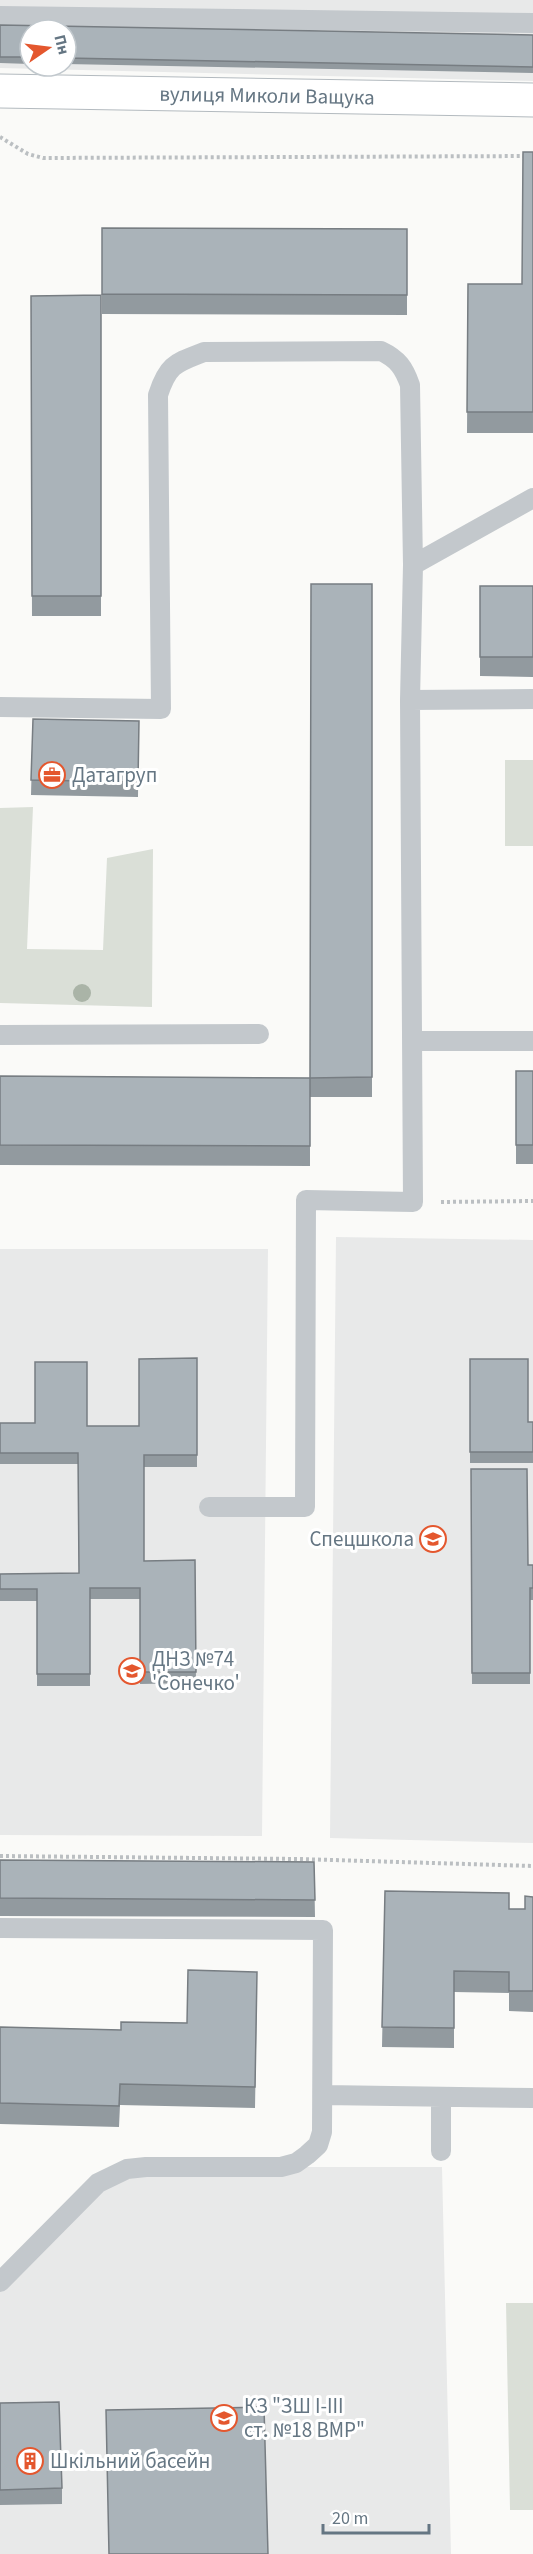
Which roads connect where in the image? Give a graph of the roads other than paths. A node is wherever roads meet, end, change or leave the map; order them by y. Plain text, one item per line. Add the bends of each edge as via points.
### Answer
1 (0, 15) edge
2 (533, 23) edge
3 (0, 91) edge
4 (533, 100) edge
5 (533, 498) edge
6 (413, 565) junction
7 (533, 699) edge
8 (410, 700) junction
9 (0, 707) edge
10 (259, 1034) dead end
11 (0, 1035) edge
12 (412, 1041) junction
13 (533, 1041) edge
14 (209, 1507) dead end
15 (0, 1928) edge
16 (324, 2096) junction
17 (441, 2098) junction
18 (533, 2098) edge
19 (441, 2151) dead end
20 (0, 2282) edge

1 - 2 lane
3 - 4 street, вулиця Миколи Ващука
5 - 6 lane
6 - 8 lane
6 - 9 lane via 410,385 404,367 381,351 204,352 177,362 164,376 158,395 161,709
7 - 8 lane
8 - 12 lane
10 - 11 lane
12 - 13 lane
12 - 14 lane via 413,1202 306,1200 305,1507
15 - 16 lane via 323,1930
16 - 17 lane
16 - 20 lane via 318,2145 296,2163 281,2167 146,2167 112,2175 98,2183
17 - 18 lane
17 - 19 lane

